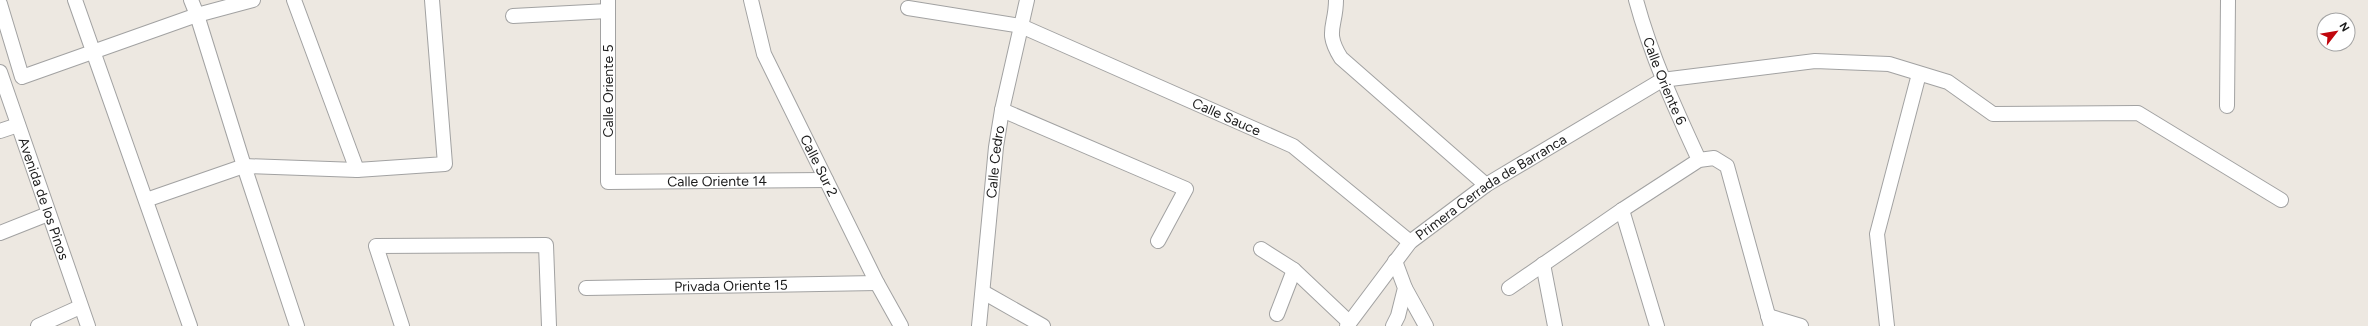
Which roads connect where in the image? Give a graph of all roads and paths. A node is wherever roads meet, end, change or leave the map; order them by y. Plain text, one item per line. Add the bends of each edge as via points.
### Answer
1 (75, 0) edge
2 (191, 0) edge
3 (253, 0) edge
4 (294, 0) edge
5 (432, 0) edge
6 (751, 0) edge
7 (1027, 0) edge
8 (1336, 0) edge
9 (1636, 0) edge
10 (2228, 0) edge
11 (0, 4) edge
12 (608, 6) edge
13 (908, 8) dead end
14 (197, 15) junction
15 (514, 16) dead end
16 (1021, 26) junction
17 (93, 52) junction
18 (0, 72) edge
19 (1919, 74) junction
20 (1662, 80) junction
21 (2227, 106) dead end
22 (1002, 110) junction
23 (18, 125) junction
24 (0, 131) edge
25 (1699, 160) junction
26 (244, 166) junction
27 (357, 170) junction
28 (826, 180) junction
29 (608, 182) joint
30 (1486, 185) junction
31 (146, 200) junction
32 (2281, 200) dead end
33 (1622, 210) junction
34 (48, 214) junction
35 (0, 233) edge
36 (1158, 241) dead end
37 (1410, 242) junction
38 (1261, 249) dead end
39 (1395, 261) junction
40 (1543, 264) junction
41 (1294, 270) junction
42 (877, 283) junction
43 (586, 288) dead end
44 (1405, 288) junction
45 (1509, 288) dead end
46 (983, 292) junction
47 (80, 307) junction
48 (1277, 314) dead end
49 (1770, 321) edge
50 (1348, 324) edge
51 (38, 326) edge
52 (88, 326) edge
53 (190, 326) edge
54 (297, 326) edge
55 (402, 326) edge
56 (549, 326) edge
57 (901, 326) edge
58 (979, 326) edge
59 (1043, 326) edge
60 (1393, 326) edge
61 (1426, 326) edge
62 (1555, 326) edge
63 (1657, 326) edge
64 (1801, 326) edge
65 (1888, 326) edge

1 - 17 street
2 - 14 street
3 - 14 street
4 - 27 street
5 - 27 street via 445,164
6 - 28 street, Calle Sur 2 via 764,54
7 - 16 street, Calle Cedro
8 - 30 street via 1331,25 1332,45 1341,58
9 - 20 street, Calle Oriente 6
10 - 21 street
11 - 17 street via 22,77
12 - 15 street
12 - 29 street, Calle Oriente 5
13 - 16 street, Calle Sauce
14 - 17 street
14 - 26 street
16 - 22 street, Calle Cedro
16 - 37 street, Calle Sauce via 1294,146
17 - 31 street
18 - 23 street, Avenida de los Pinos
19 - 20 street via 1889,64 1815,61
19 - 32 street via 1948,82 1993,114 2138,113
19 - 65 street via 1877,234
20 - 25 street, Calle Oriente 6
20 - 30 street, Primera Cerrada de Barranca
22 - 36 street via 1186,190
22 - 46 street, Calle Cedro via 996,146
23 - 24 street
23 - 34 street, Avenida de los Pinos
25 - 33 street
25 - 49 street via 1714,158 1727,166
26 - 27 street
26 - 31 street
26 - 54 street
28 - 29 street, Calle Oriente 14
28 - 42 street, Calle Sur 2
30 - 37 street, Primera Cerrada de Barranca
31 - 53 street
33 - 40 street
33 - 63 street
34 - 35 street
34 - 47 street, Avenida de los Pinos
37 - 39 street, Primera Cerrada de Barranca
38 - 41 street
39 - 44 street
39 - 50 street, Primera Cerrada de Barranca
40 - 45 street
40 - 62 street
41 - 48 street
41 - 50 street
42 - 43 street, Privada Oriente 15
42 - 57 street, Calle Sur 2
44 - 60 street
44 - 61 street
46 - 58 street, Calle Cedro
46 - 59 street
47 - 51 street
47 - 52 street, Avenida de los Pinos
49 - 64 street
55 - 56 street via 376,246 546,246

